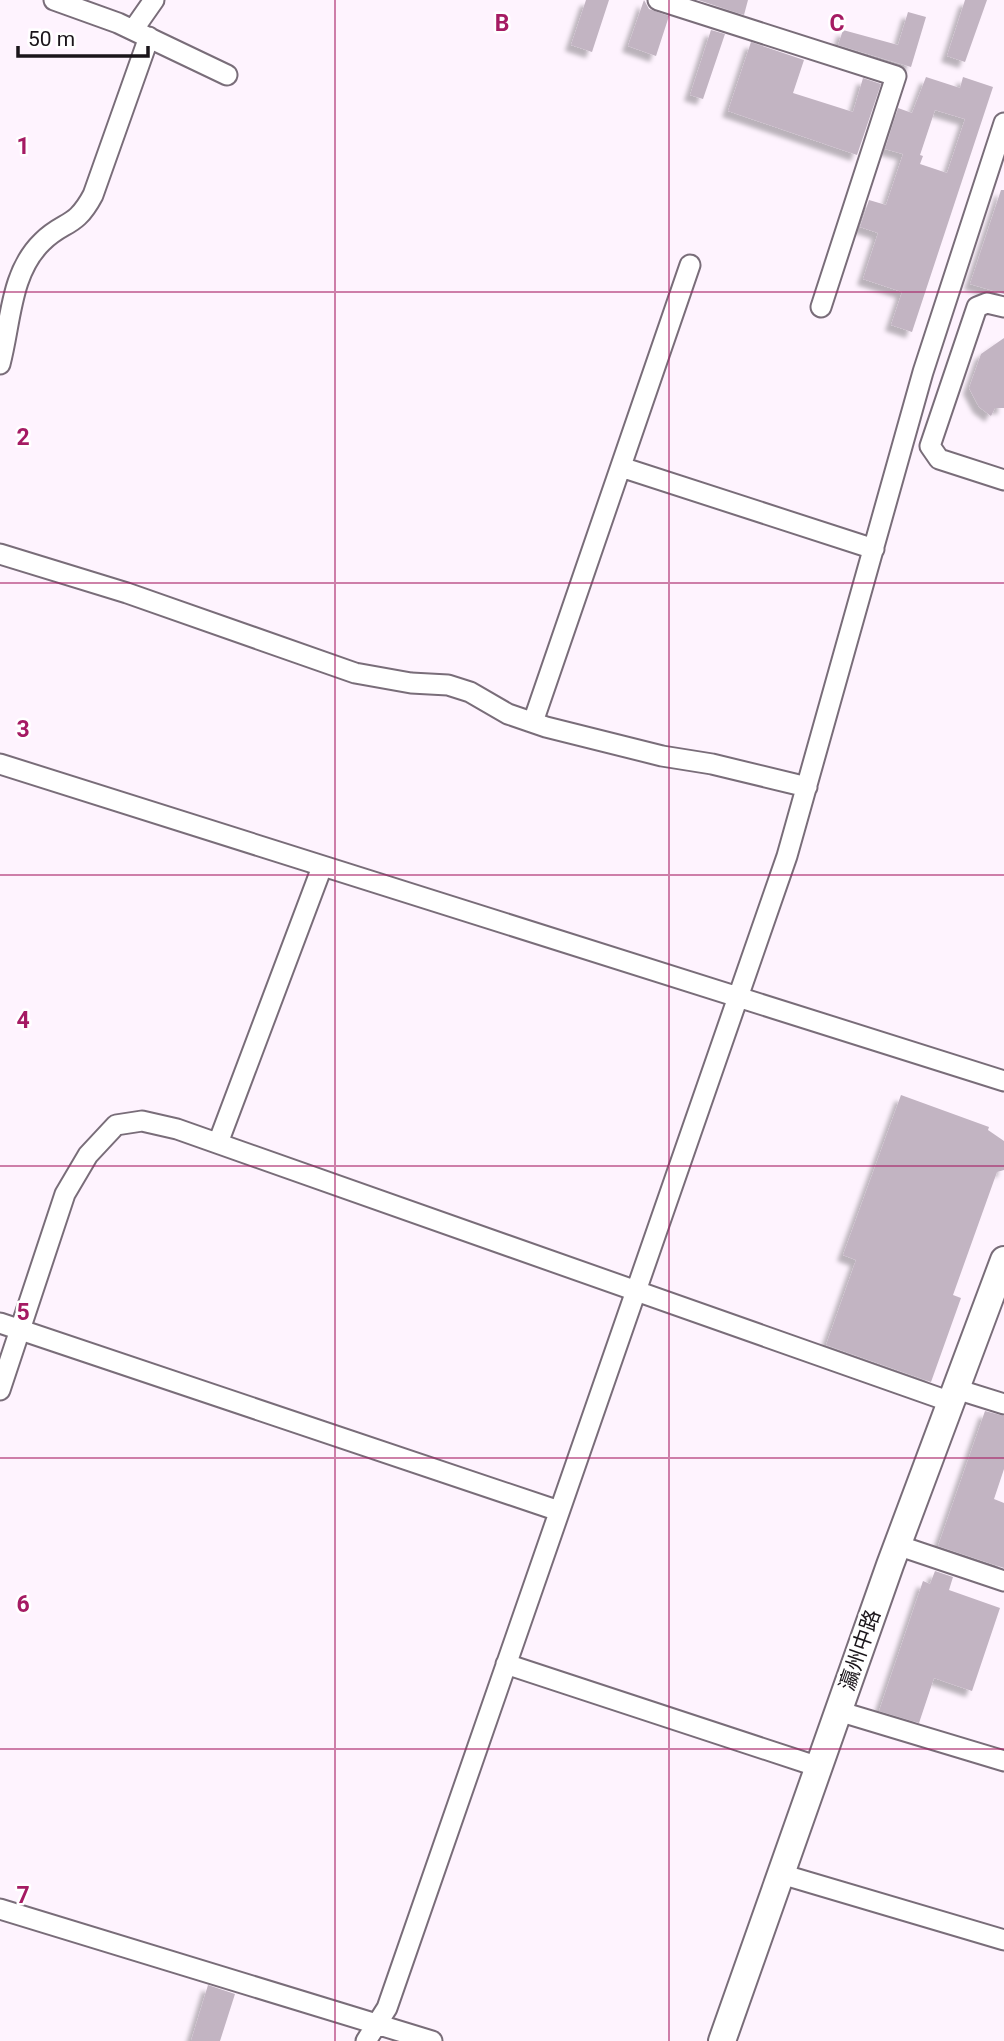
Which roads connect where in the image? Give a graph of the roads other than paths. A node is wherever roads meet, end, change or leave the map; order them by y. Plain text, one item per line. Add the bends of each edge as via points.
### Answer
1 (54, 0) edge
2 (154, 0) edge
3 (658, 0) edge
4 (141, 34) junction
5 (227, 75) dead end
6 (1004, 123) edge
7 (690, 265) dead end
8 (821, 307) dead end
9 (1004, 307) edge
10 (0, 364) edge
11 (621, 467) junction
12 (1004, 480) edge
13 (874, 549) junction
14 (0, 554) edge
15 (533, 722) junction
16 (0, 764) edge
17 (807, 787) junction
18 (322, 867) junction
19 (738, 997) junction
20 (1004, 1081) edge
21 (218, 1143) junction
22 (1004, 1261) edge
23 (636, 1290) junction
24 (0, 1323) edge
25 (22, 1331) junction
26 (0, 1390) edge
27 (953, 1395) junction
28 (1004, 1404) edge
29 (559, 1511) junction
30 (897, 1545) junction
31 (1004, 1581) edge
32 (506, 1664) junction
33 (838, 1711) junction
34 (1004, 1761) edge
35 (819, 1767) junction
36 (781, 1874) junction
37 (0, 1909) edge
38 (1004, 1940) edge
39 (377, 2023) junction
40 (366, 2041) edge
41 (432, 2041) edge
42 (722, 2041) edge

1 - 4 street
2 - 4 street
3 - 8 street via 896,76
4 - 5 street
4 - 10 street via 93,195 82,215 44,240 29,257 15,289
6 - 13 street via 923,372
7 - 11 street
9 - 12 street via 987,303 977,307 930,446 939,459
11 - 13 street
11 - 15 street
13 - 17 street
14 - 15 street via 355,673 448,685
15 - 17 street
16 - 18 street
17 - 19 street
18 - 19 street
18 - 21 street
19 - 20 street
19 - 23 street
21 - 23 street
21 - 25 street via 142,1121 116,1125 88,1155 65,1194
22 - 27 main road, 瀛州中路
23 - 27 street
23 - 29 street
24 - 25 street
25 - 26 street
25 - 29 street
27 - 28 street
27 - 30 main road, 瀛州中路
29 - 32 street
30 - 31 street
30 - 33 main road, 瀛州中路
32 - 35 street
32 - 39 street via 387,2008
33 - 34 street
33 - 35 main road, 瀛州中路
35 - 36 main road, 瀛州中路
36 - 38 street
36 - 42 main road, 瀛州中路
37 - 39 street
39 - 40 street
39 - 41 street

